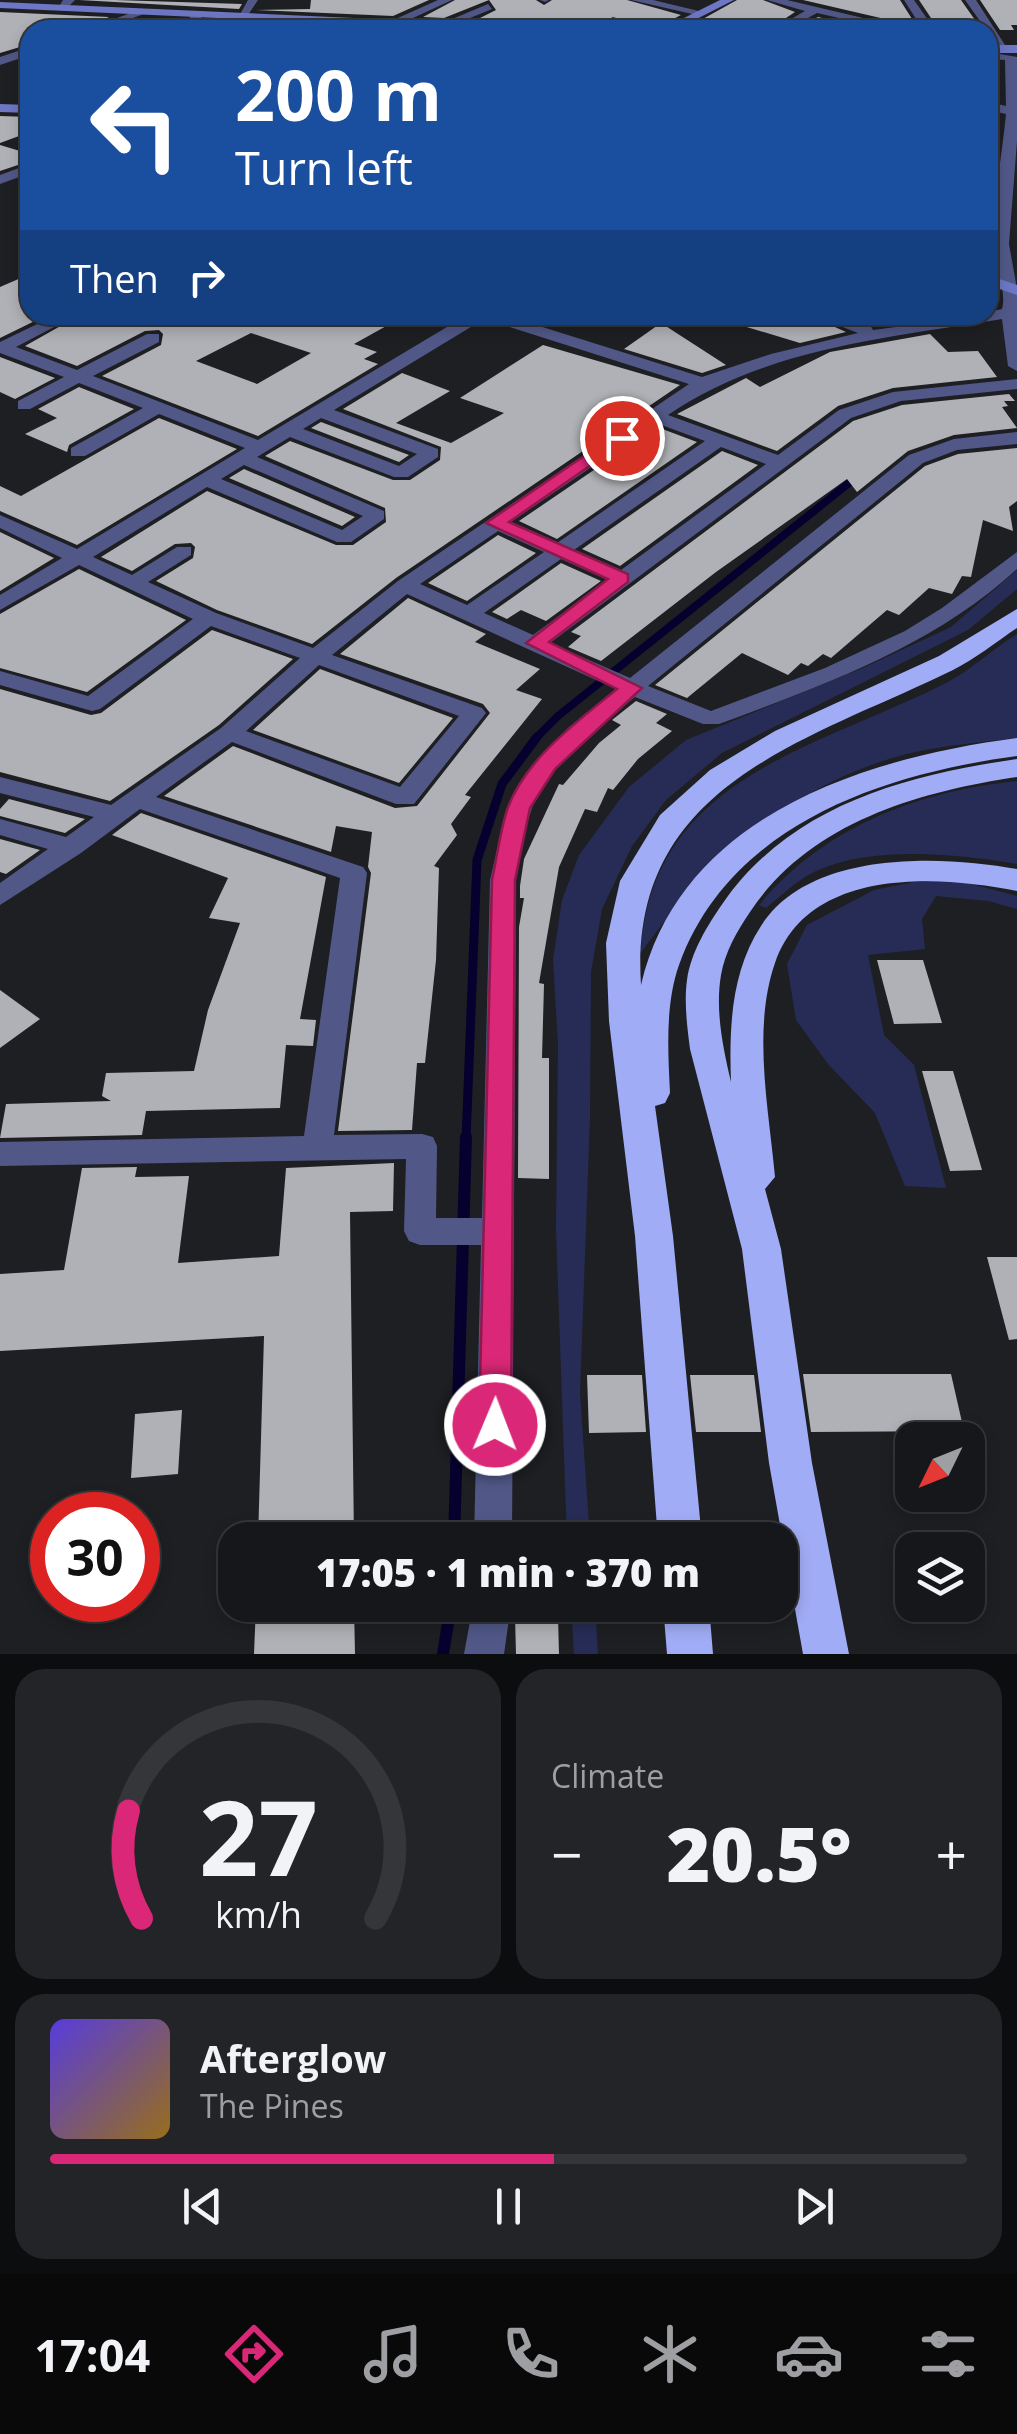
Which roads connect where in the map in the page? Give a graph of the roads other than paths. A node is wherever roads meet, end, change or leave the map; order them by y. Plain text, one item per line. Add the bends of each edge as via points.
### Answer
1 (253, 0) edge
2 (447, 0) edge
3 (636, 0) edge
4 (692, 0) edge
5 (772, 0) edge
6 (724, 2) edge
7 (65, 4) edge
8 (0, 5) edge
9 (488, 7) dead end
10 (814, 10) junction
11 (143, 12) junction
12 (701, 13) junction
13 (193, 14) junction
14 (242, 16) junction
15 (119, 20) edge
16 (198, 20) edge
17 (329, 20) edge
18 (401, 20) edge
19 (456, 20) edge
20 (687, 20) edge
21 (796, 20) edge
22 (861, 20) edge
23 (998, 50) edge
24 (0, 62) edge
25 (15, 68) dead end
26 (998, 108) edge
27 (1013, 111) junction
28 (998, 156) edge
29 (1010, 159) junction
30 (998, 184) edge
31 (1006, 186) junction
32 (998, 212) edge
33 (1006, 214) junction
34 (998, 233) edge
35 (998, 252) edge
36 (1013, 288) edge
37 (1009, 313) junction
38 (998, 314) edge
39 (49, 325) edge
40 (463, 325) edge
41 (519, 325) edge
42 (847, 325) edge
43 (872, 325) edge
44 (919, 325) edge
45 (866, 332) junction
46 (153, 338) dead end
47 (1, 341) edge
48 (1017, 366) edge
49 (80, 376) junction
50 (703, 382) junction
51 (1017, 384) edge
52 (24, 406) dead end
53 (160, 407) junction
54 (319, 412) junction
55 (654, 416) junction
56 (290, 430) junction
57 (1017, 438) edge
58 (719, 440) junction
59 (78, 452) dead end
60 (249, 452) junction
61 (779, 462) junction
62 (204, 479) junction
63 (0, 521) edge
64 (496, 523) junction
65 (560, 550) junction
66 (184, 551) dead end
67 (77, 556) junction
68 (1017, 558) edge
69 (622, 578) junction
70 (133, 583) junction
71 (405, 585) junction
72 (0, 604) edge
73 (469, 613) junction
74 (1017, 617) edge
75 (208, 618) junction
76 (536, 643) junction
77 (313, 659) junction
78 (0, 678) edge
79 (632, 688) junction
80 (229, 734) junction
81 (1017, 748) edge
82 (1017, 768) edge
83 (0, 785) edge
84 (126, 807) junction
85 (0, 827) edge
86 (72, 847) junction
87 (1017, 880) edge
88 (0, 896) edge
89 (317, 1149) junction
90 (0, 1154) edge
91 (499, 1232) junction
92 (758, 1234) junction
93 (654, 1236) junction
94 (493, 1522) edge
95 (678, 1522) edge
96 (813, 1600) junction
97 (489, 1622) edge
98 (683, 1622) edge
99 (687, 1622) edge
100 (484, 1654) edge
101 (680, 1654) edge
102 (690, 1654) edge
103 (816, 1654) edge
104 (826, 1654) edge

1 - 14 street
2 - 18 street
3 - 12 street
4 - 6 street
5 - 10 street
6 - 12 street
7 - 8 street
7 - 11 street
9 - 19 street
10 - 21 street
10 - 22 street
11 - 13 street
11 - 15 street
12 - 20 street
13 - 14 street
13 - 16 street
14 - 17 street
23 - 27 street via 1011,57
24 - 25 street
26 - 27 street
27 - 29 street via 1005,133
28 - 29 street
29 - 31 street
30 - 31 street
31 - 33 street
32 - 33 street
33 - 34 street
35 - 36 street
36 - 37 street
37 - 38 street
37 - 48 street
39 - 47 street
40 - 54 street
41 - 50 street
42 - 45 street
43 - 45 street
44 - 45 street
45 - 50 street
46 - 49 street
47 - 49 street
49 - 52 street
49 - 53 street
50 - 55 street
51 - 61 street via 869,404
53 - 59 street
53 - 60 street
54 - 56 street
54 - 56 street via 431,454 402,474
55 - 58 street
55 - 64 street
56 - 60 street
57 - 79 street via 954,445 916,459
58 - 61 street
58 - 65 street
60 - 62 street
60 - 62 street via 377,515 344,538
61 - 69 street
62 - 67 street
63 - 67 street
64 - 65 street
64 - 71 street
65 - 69 street
65 - 73 street
66 - 70 street
67 - 70 street
67 - 72 street
68 - 79 street via 974,598 906,638 710,719
69 - 76 street
70 - 75 street
71 - 73 street
71 - 77 street
73 - 76 street
74 - 93 highway via 948,662 752,756 692,799 651,851 626,912 622,944
75 - 77 street
75 - 78 street via 92,704
76 - 79 street
77 - 80 street
77 - 80 street via 474,713 405,798
79 - 91 street via 576,733 519,808 504,880
80 - 84 street
81 - 93 highway via 913,764 815,801 759,836 713,881 677,933 656,992
82 - 92 highway via 924,784 857,809 772,864 735,906 708,958 703,1012
83 - 84 street
84 - 86 street
84 - 89 street via 354,872
85 - 86 street
86 - 88 street
87 - 92 highway via 930,868 868,874 818,896 768,940 758,962 750,1023
89 - 90 street
89 - 91 street via 422,1146 420,1231
91 - 94 street
92 - 96 highway
93 - 95 highway
96 - 103 highway
96 - 104 highway
97 - 100 street
98 - 101 highway
99 - 102 highway

